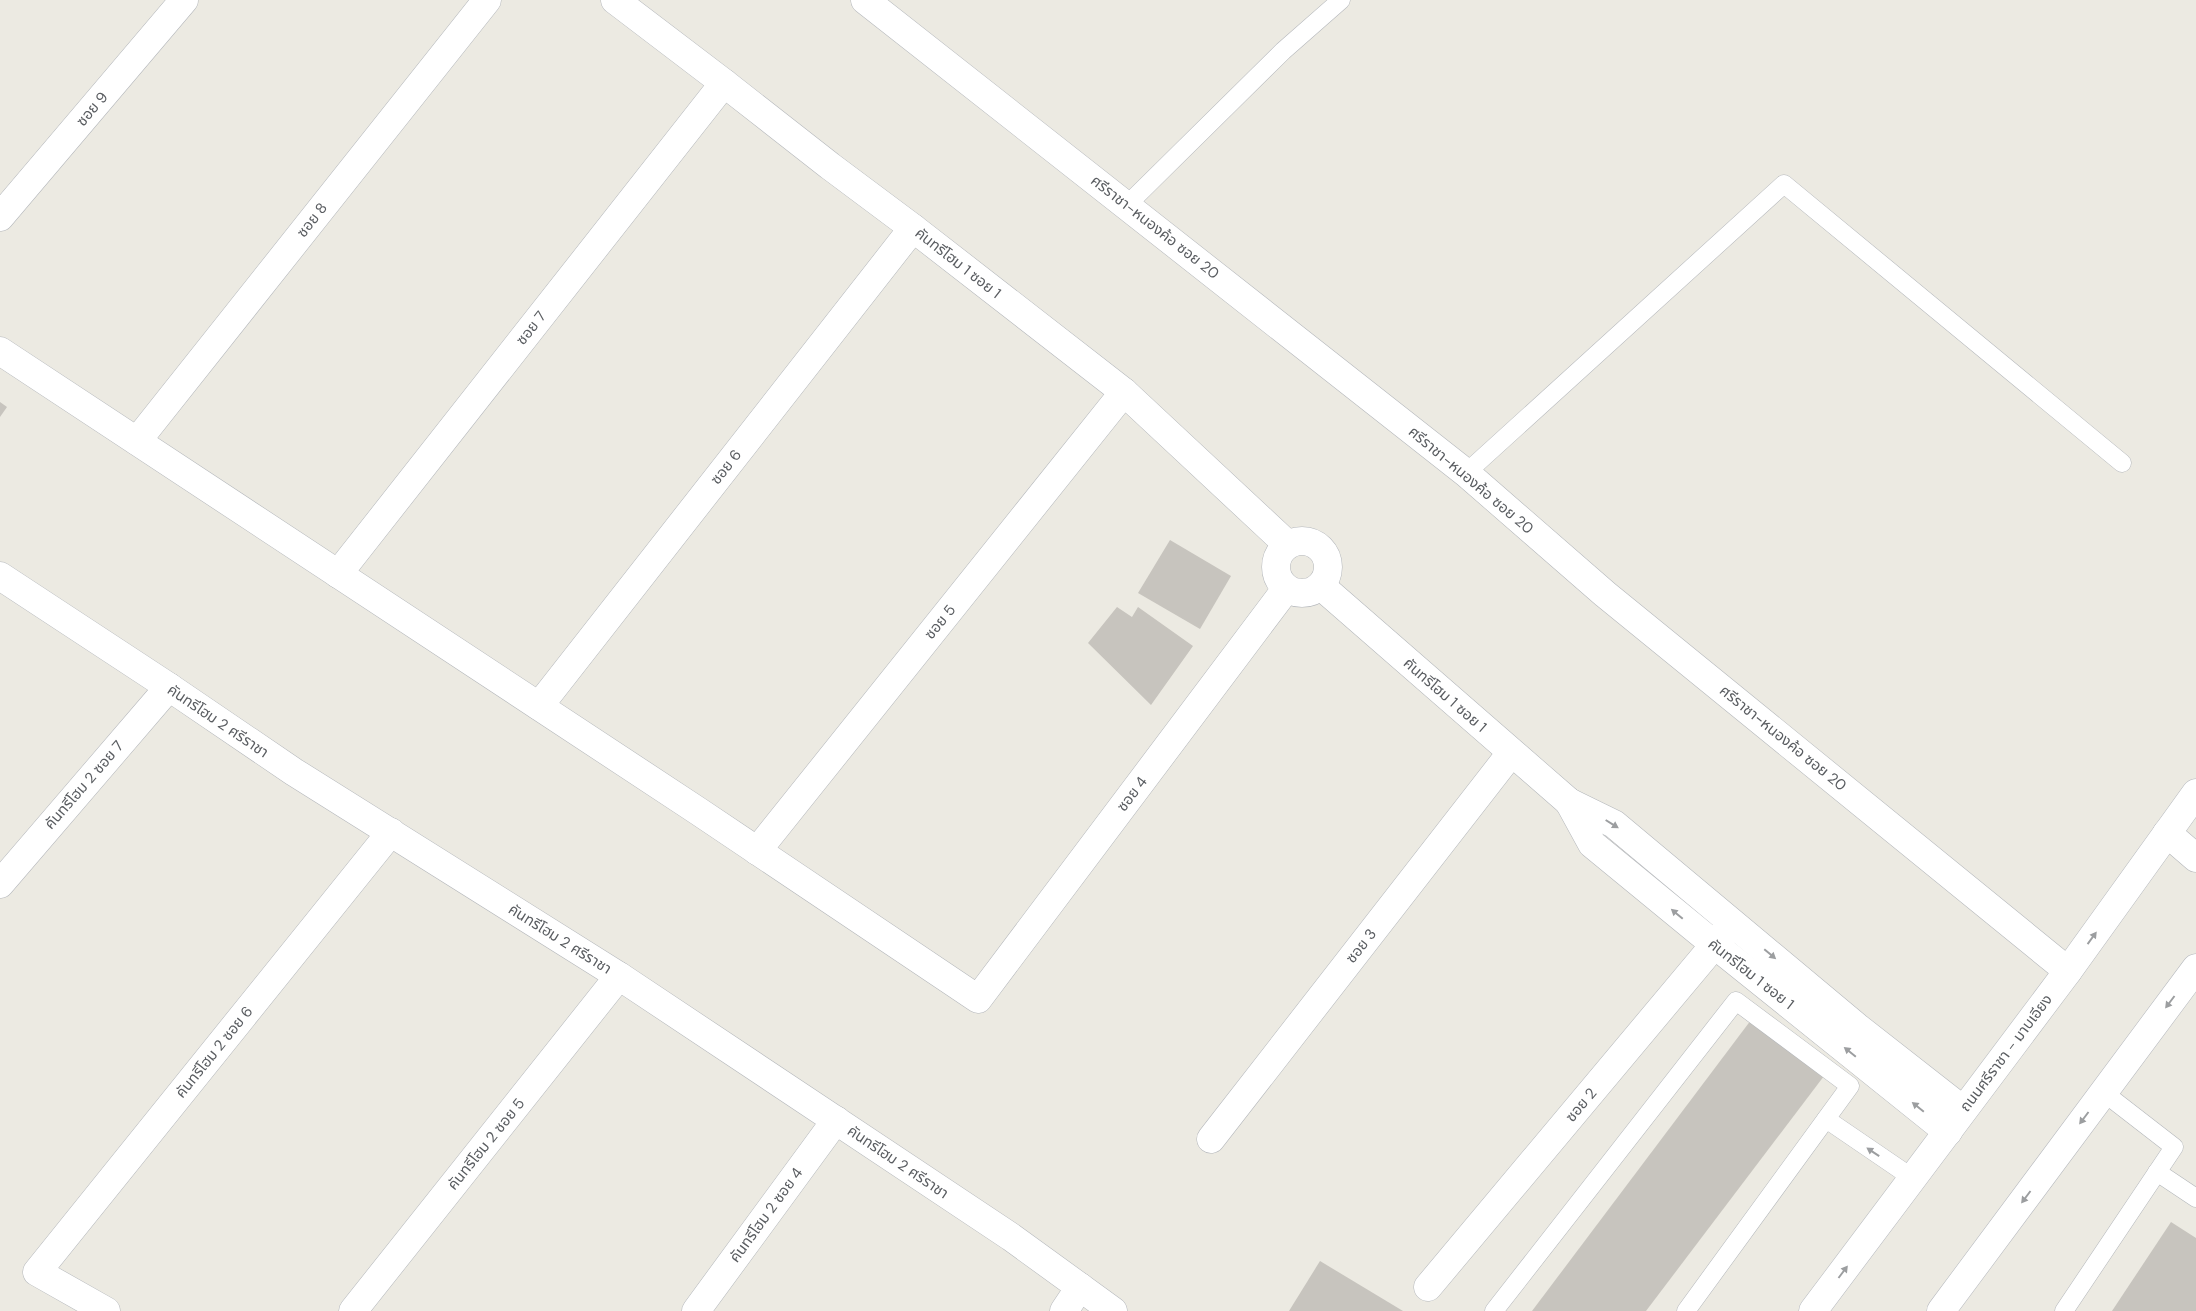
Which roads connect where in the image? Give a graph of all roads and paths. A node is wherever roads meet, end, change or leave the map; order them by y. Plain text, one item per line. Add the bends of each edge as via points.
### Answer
1 (184, 0) edge
2 (487, 0) edge
3 (615, 0) edge
4 (865, 0) edge
5 (1341, 0) edge
6 (724, 83) junction
7 (1126, 205) junction
8 (0, 217) edge
9 (913, 228) junction
10 (0, 351) edge
11 (1124, 392) junction
12 (137, 441) junction
13 (2122, 463) dead end
14 (1466, 473) junction
15 (1287, 544) junction
16 (338, 574) junction
17 (0, 576) edge
18 (1321, 586) junction
19 (1286, 589) junction
20 (169, 686) junction
21 (539, 706) junction
22 (1511, 753) junction
23 (2196, 793) edge
24 (1569, 802) junction
25 (391, 832) junction
26 (2167, 833) junction
27 (757, 851) junction
28 (2196, 858) edge
29 (0, 884) edge
30 (1733, 923) junction
31 (1715, 945) junction
32 (2196, 968) edge
33 (2068, 971) junction
34 (619, 976) junction
35 (1896, 1074) junction
36 (2103, 1092) junction
37 (836, 1120) junction
38 (1826, 1120) junction
39 (1956, 1121) junction
40 (1211, 1138) dead end
41 (2157, 1172) junction
42 (1914, 1179) junction
43 (2196, 1198) edge
44 (1080, 1287) junction
45 (1428, 1287) dead end
46 (106, 1311) edge
47 (353, 1311) edge
48 (696, 1311) edge
49 (1064, 1311) edge
50 (1113, 1311) edge
51 (1494, 1311) edge
52 (1686, 1311) edge
53 (1813, 1311) edge
54 (1941, 1311) edge
55 (2064, 1311) edge

1 - 8 street, ซอย 9
2 - 12 street, ซอย 8
3 - 6 street, คันทรีโฮม 1 ซอย 1
4 - 7 street, ศรีราชา-หนองค้อ ซอย 20
5 - 7 lane via 1283,51
6 - 9 street, คันทรีโฮม 1 ซอย 1
6 - 16 street, ซอย 7
7 - 14 street, ศรีราชา-หนองค้อ ซอย 20
9 - 11 street, คันทรีโฮม 1 ซอย 1
9 - 21 street, ซอย 6
10 - 12 street
11 - 15 street, คันทรีโฮม 1 ซอย 1
11 - 27 street, ซอย 5
12 - 16 street
13 - 14 lane via 1784,184
14 - 33 street, ศรีราชา-หนองค้อ ซอย 20 via 1613,600
15 - 18 street via 1299,540 1312,542 1322,550 1328,561 1328,574
15 - 19 street via 1278,554 1275,566 1278,579
16 - 21 street
17 - 20 street, คันทรีโฮม 2 ศรีราชา
18 - 19 street via 1298,594
18 - 22 street, คันทรีโฮม 1 ซอย 1
19 - 27 street, ซอย 4 via 978,999
20 - 25 street, คันทรีโฮม 2 ศรีราชา via 294,772
20 - 29 street, คันทรีโฮม 2 ซอย 7
21 - 27 street
22 - 24 street, คันทรีโฮม 1 ซอย 1
22 - 40 street, ซอย 3
23 - 26 street, ถนนศรีราชา - มาบเอียง
24 -> 30 street, คันทรีโฮม 1 ซอย 1 via 1614,824
31 -> 24 street, คันทรีโฮม 1 ซอย 1 via 1592,844
25 - 34 street, คันทรีโฮม 2 ศรีราชา
25 - 46 street, คันทรีโฮม 2 ซอย 6 via 37,1272
26 - 28 street
33 -> 26 street, ถนนศรีราชา - มาบเอียง
30 - 31 street, ซอย 2
30 -> 35 street, คันทรีโฮม 1 ซอย 1
35 -> 31 street, คันทรีโฮม 1 ซอย 1
31 - 45 street, ซอย 2
32 -> 36 street
33 - 39 street, ถนนศรีราชา - มาบเอียง
34 - 37 street, คันทรีโฮม 2 ศรีราชา
34 - 47 street, คันทรีโฮม 2 ซอย 5
35 - 39 street, คันทรีโฮม 1 ซอย 1
36 - 41 lane via 2174,1147
36 -> 54 street
37 - 44 street, คันทรีโฮม 2 ศรีราชา
37 - 48 street, คันทรีโฮม 2 ซอย 4
42 -> 38 lane
38 - 51 lane via 1850,1086 1736,1001
38 - 52 lane
39 - 42 street, ถนนศรีราชา - มาบเอียง
41 - 43 lane
41 - 55 lane
53 -> 42 street, ถนนศรีราชา - มาบเอียง
44 - 49 street
44 - 50 street, คันทรีโฮม 2 ศรีราชา

